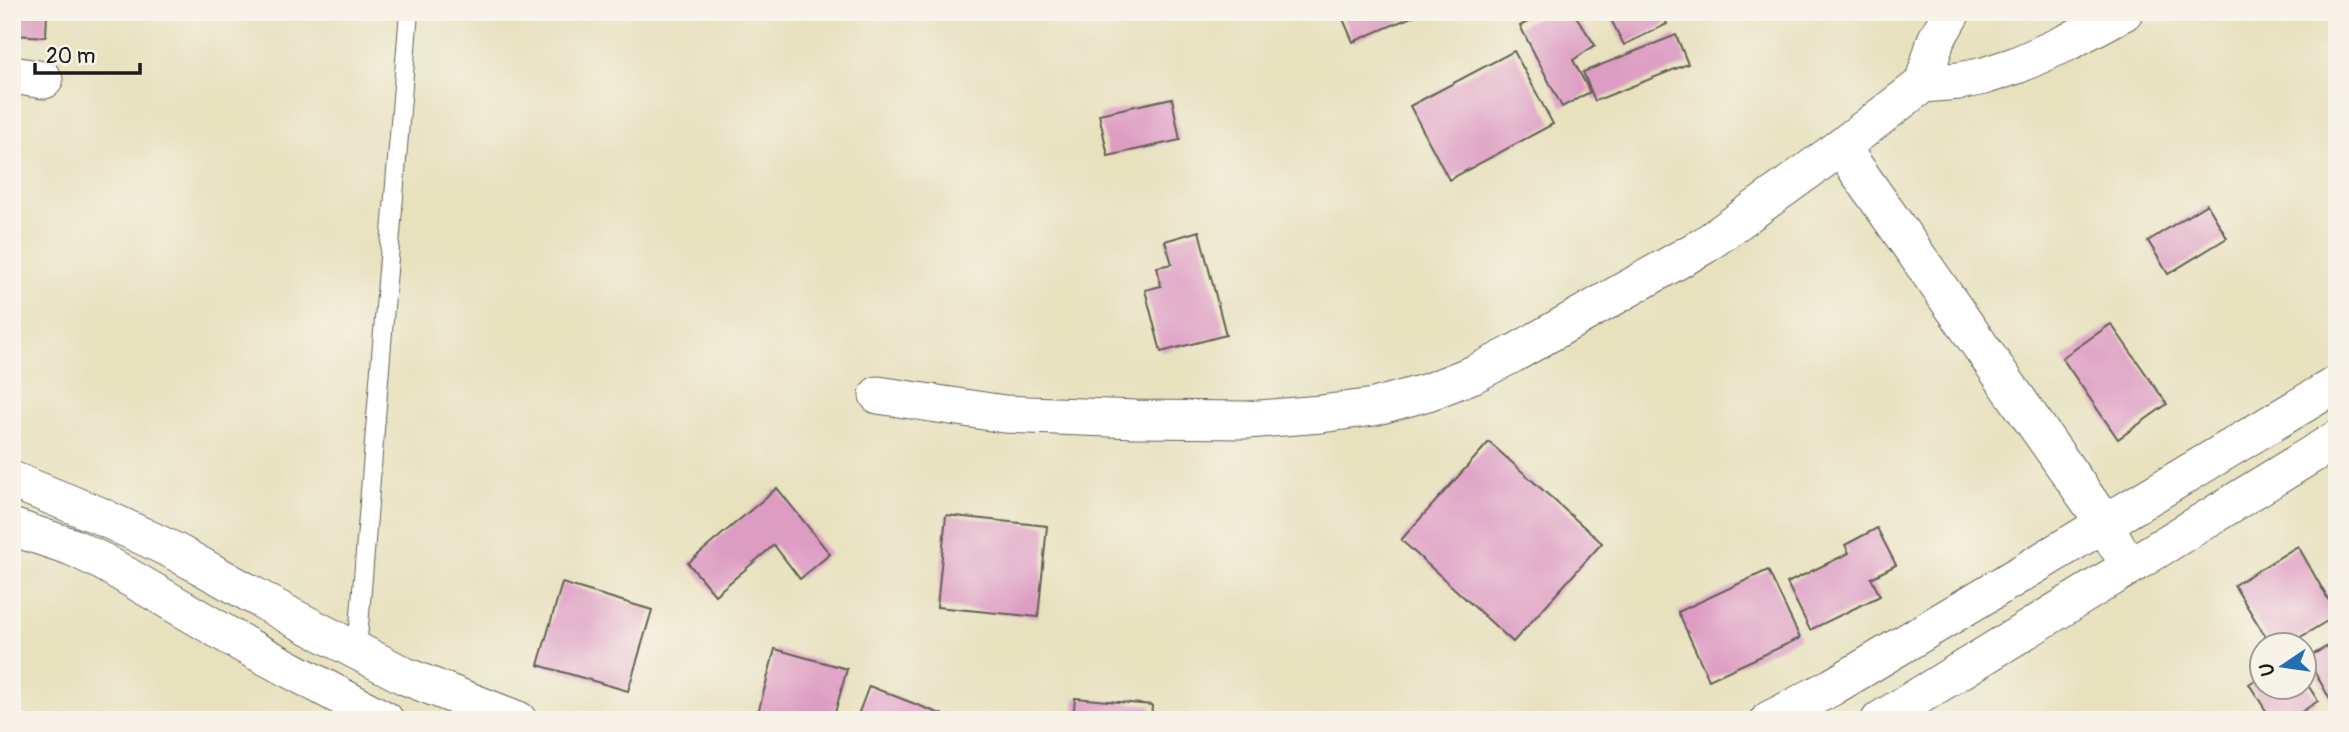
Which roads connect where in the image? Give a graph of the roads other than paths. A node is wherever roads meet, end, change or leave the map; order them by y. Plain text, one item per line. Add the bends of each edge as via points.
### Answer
1 (410, 12) edge
2 (1952, 12) edge
3 (2124, 12) edge
4 (1923, 84) junction
5 (1841, 147) junction
6 (2337, 384) edge
7 (878, 395) dead end
8 (2337, 439) edge
9 (12, 480) edge
10 (2105, 524) junction
11 (12, 527) edge
12 (2128, 566) junction
13 (357, 651) junction
14 (385, 720) edge
15 (518, 720) edge
16 (1769, 720) edge
17 (1880, 720) edge

1 - 13 lane
2 - 4 street via 1936,40
3 - 4 street via 2017,65 1984,76
4 - 5 street
5 - 7 street via 1704,245 1585,314 1474,373 1374,407 1247,420 1136,419 1004,414
5 - 10 street
6 - 10 street
8 - 12 street
9 - 13 street via 174,551
10 - 12 street
10 - 16 street
11 - 14 street via 103,562
12 - 17 street
13 - 15 street via 405,676

